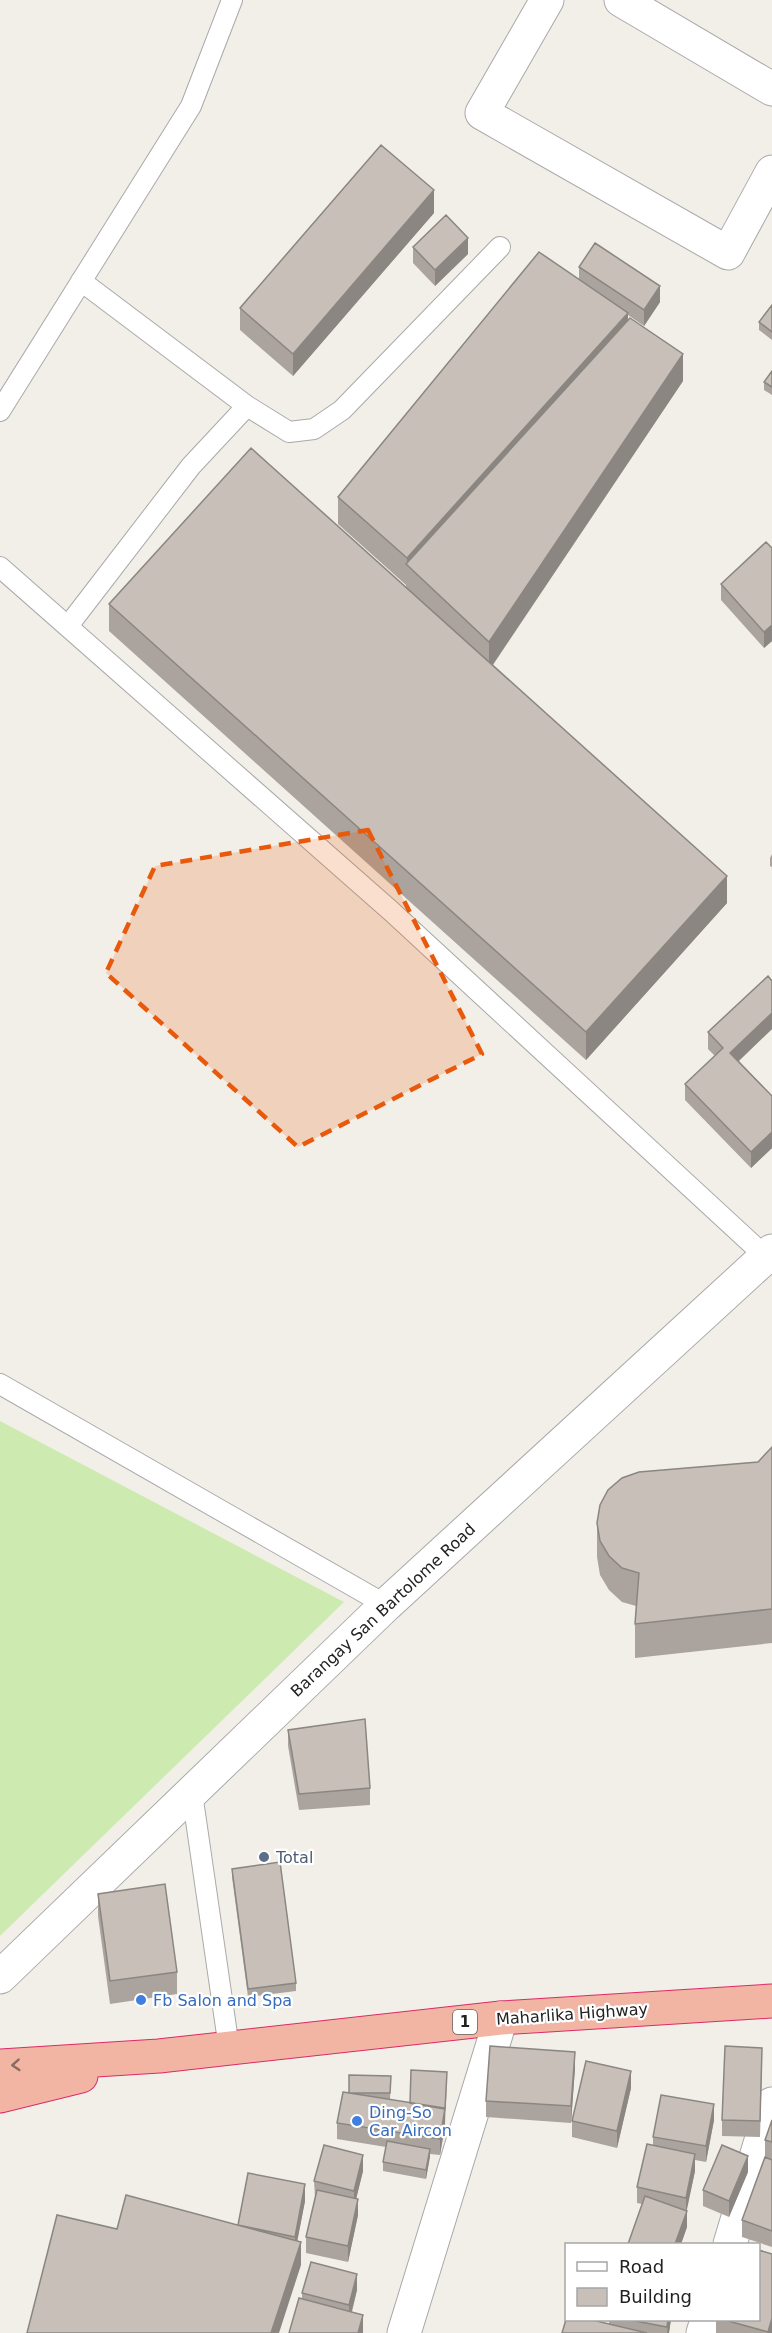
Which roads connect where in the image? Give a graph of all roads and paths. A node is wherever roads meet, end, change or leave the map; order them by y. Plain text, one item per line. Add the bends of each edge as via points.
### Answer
1 (232, 0) edge
2 (547, 0) edge
3 (621, 0) edge
4 (772, 89) edge
5 (772, 172) edge
6 (500, 247) dead end
7 (81, 282) junction
8 (247, 406) junction
9 (0, 411) edge
10 (0, 567) edge
11 (68, 626) junction
12 (769, 1254) edge
13 (0, 1384) edge
14 (386, 1605) junction
15 (192, 1793) junction
16 (0, 1977) edge
17 (772, 2001) edge
18 (501, 2018) junction
19 (229, 2048) junction
20 (159, 2056) junction
21 (0, 2066) edge
22 (0, 2096) edge
23 (772, 2104) edge
24 (730, 2243) edge
25 (404, 2333) edge

1 - 7 lane via 192,106
2 - 5 street via 482,113 728,253
3 - 4 street
6 - 8 lane via 342,410 314,429 289,432
7 - 8 lane
7 - 9 lane
8 - 11 lane via 191,466
10 - 11 lane
11 - 12 lane via 391,910
12 - 14 street, Barangay San Bartolome Road
13 - 14 lane
14 - 15 street, Barangay San Bartolome Road
15 - 16 street, Barangay San Bartolome Road
15 - 19 lane
17 - 18 highway, Maharlika Highway / 1
18 - 19 highway, Maharlika Highway / 1
18 - 25 street
19 - 20 highway, Maharlika Highway / 1
20 -> 21 highway, Maharlika Highway / 1
20 - 22 highway, Maharlika Highway / 1
23 - 24 street

